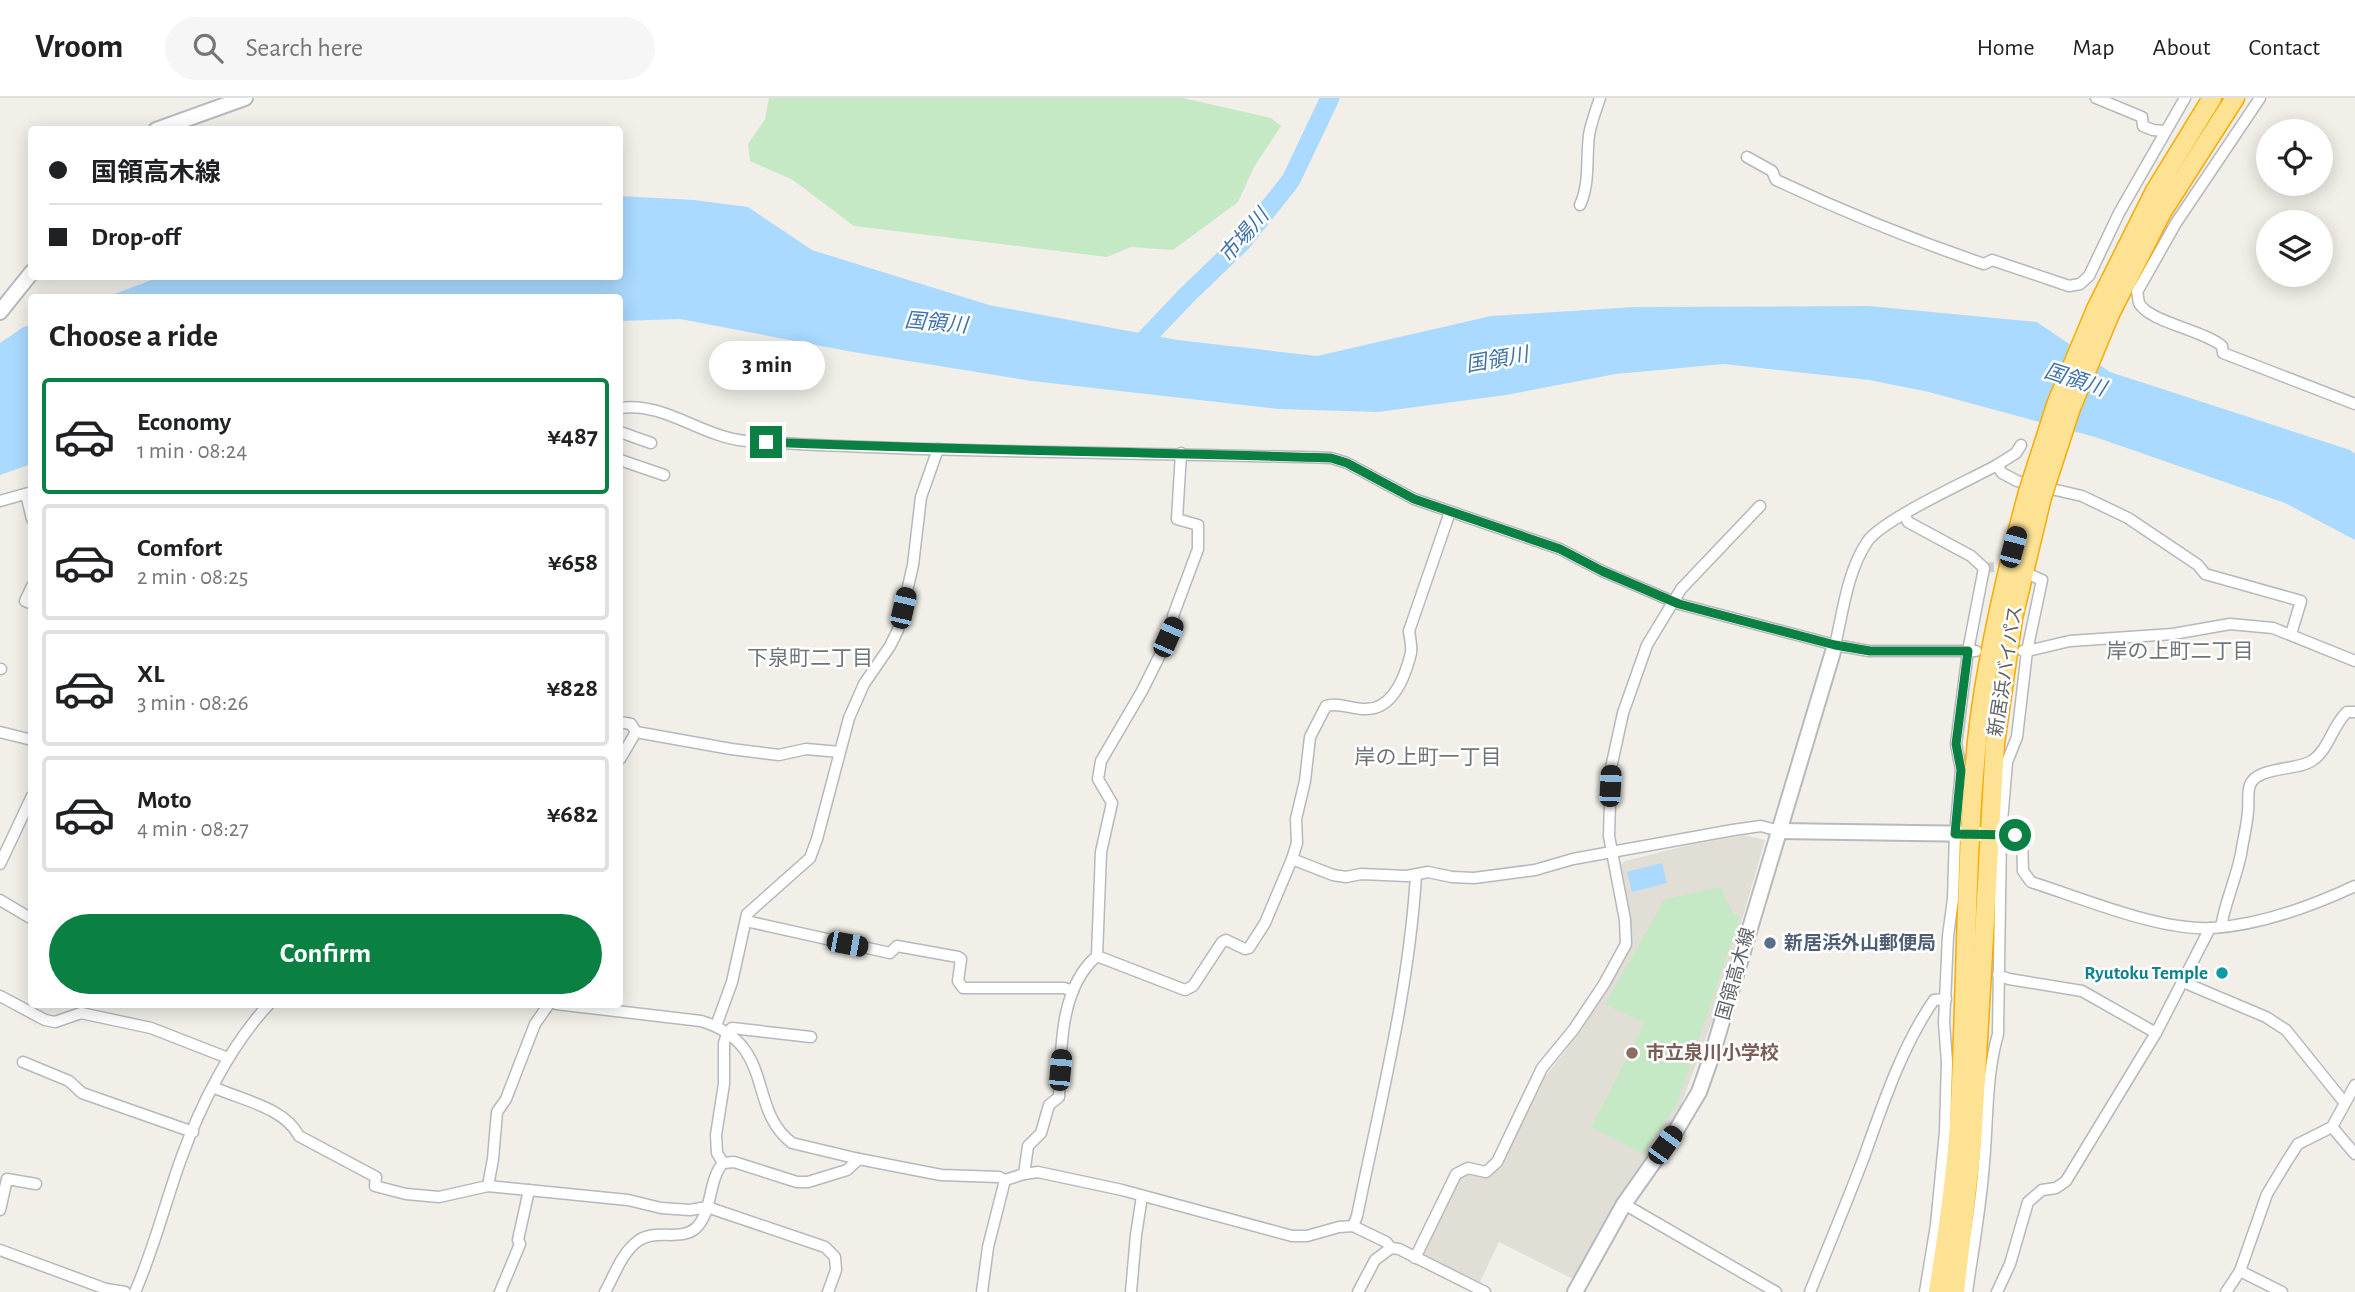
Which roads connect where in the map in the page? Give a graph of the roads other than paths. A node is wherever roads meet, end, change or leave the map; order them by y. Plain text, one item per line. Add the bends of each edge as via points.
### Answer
1 (245, 98) edge
2 (1600, 98) edge
3 (2096, 98) edge
4 (2185, 98) edge
5 (2212, 98) edge
6 (2235, 98) edge
7 (2260, 98) edge
8 (167, 126) edge
9 (2164, 131) junction
10 (1748, 158) dead end
11 (1580, 205) dead end
12 (28, 277) edge
13 (2103, 311) junction
14 (0, 312) edge
15 (2355, 404) edge
16 (623, 408) edge
17 (623, 433) edge
18 (651, 443) dead end
19 (2021, 445) dead end
20 (938, 449) junction
21 (1181, 453) junction
22 (623, 461) edge
23 (1997, 466) junction
24 (664, 475) dead end
25 (28, 493) edge
26 (2035, 494) junction
27 (0, 501) edge
28 (1760, 506) dead end
29 (1450, 512) junction
30 (1905, 514) junction
31 (2034, 576) dead end
32 (1673, 601) junction
33 (2291, 634) junction
34 (1835, 645) junction
35 (1972, 651) junction
36 (2025, 651) junction
37 (2355, 661) edge
38 (2355, 712) edge
39 (623, 723) edge
40 (636, 732) junction
41 (0, 733) edge
42 (28, 739) edge
43 (840, 752) junction
44 (623, 755) edge
45 (28, 804) edge
46 (1779, 831) junction
47 (1995, 833) junction
48 (1962, 834) junction
49 (1611, 854) junction
50 (1292, 859) junction
51 (0, 864) edge
52 (1416, 875) junction
53 (2355, 886) edge
54 (0, 900) edge
55 (28, 917) edge
56 (746, 921) junction
57 (2215, 928) junction
58 (1097, 956) junction
59 (1998, 975) junction
60 (2183, 982) junction
61 (1073, 991) junction
62 (0, 996) edge
63 (1946, 999) junction
64 (265, 1008) edge
65 (545, 1008) edge
66 (590, 1008) edge
67 (716, 1026) junction
68 (2156, 1033) junction
69 (727, 1034) junction
70 (811, 1037) dead end
71 (228, 1058) junction
72 (23, 1062) dead end
73 (2355, 1085) edge
74 (214, 1087) junction
75 (2344, 1102) junction
76 (2332, 1127) junction
77 (193, 1132) junction
78 (2355, 1154) edge
79 (859, 1159) junction
80 (723, 1163) junction
81 (1024, 1174) junction
82 (1005, 1180) junction
83 (36, 1184) dead end
84 (488, 1186) junction
85 (529, 1190) junction
86 (1142, 1196) junction
87 (1624, 1204) junction
88 (707, 1207) junction
89 (0, 1210) edge
90 (1353, 1226) junction
91 (1391, 1248) junction
92 (0, 1250) edge
93 (1415, 1258) junction
94 (2240, 1271) junction
95 (125, 1292) edge
96 (135, 1292) edge
97 (500, 1292) edge
98 (605, 1292) edge
99 (828, 1292) edge
100 (982, 1292) edge
101 (1131, 1292) edge
102 (1358, 1292) edge
103 (1485, 1292) edge
104 (1576, 1292) edge
105 (1776, 1292) edge
106 (1810, 1292) edge
107 (1925, 1292) edge
108 (1938, 1292) edge
109 (1955, 1292) edge
110 (1967, 1292) edge
111 (1997, 1292) edge
112 (2227, 1292) edge
113 (2282, 1292) edge

1 - 8 main road
2 - 11 street via 1590,132 1588,180
3 - 9 street via 2142,117 2143,127
4 - 9 street
5 - 13 highway, 新居浜バイパス via 2155,191
6 - 13 highway, 新居浜バイパス
7 - 15 street via 2176,223 2137,292 2140,304 2154,316 2213,338 2223,353
9 - 10 street via 2089,276 2069,286 1992,260 1984,264 1887,229 1776,180 1772,171
12 - 14 main road
13 - 26 highway, 新居浜バイパス, bridge via 2057,402
16 - 20 street via 641,408 743,440
17 - 18 street
19 - 23 street
20 - 21 street
20 - 43 street via 922,497 898,630 864,684
21 - 29 street via 1331,458
21 - 58 street via 1177,519 1198,525 1198,549 1162,651 1101,761 1098,779 1112,803 1101,852
22 - 24 street
23 - 30 street
23 - 33 street via 2017,481 2082,496 2128,518 2205,574 2301,601
25 - 27 street
26 - 47 highway, 新居浜バイパス via 1994,744
26 - 48 highway, 新居浜バイパス via 1998,613
28 - 32 street
29 - 32 street via 1560,549
29 - 50 street via 1409,631 1411,651 1392,698 1380,707 1366,709 1326,706 1310,737
30 - 34 street via 1874,533 1863,549 1851,577
30 - 35 street via 1908,522 1971,556 1984,568
31 - 36 street via 2042,580
32 - 34 street
32 - 49 street via 1647,645 1623,713 1611,768
33 - 36 street via 2230,624 2173,634 2070,641
33 - 37 street
34 - 35 street via 1870,651
34 - 46 main road, 国領高木線
35 - 48 street via 1956,744
36 - 47 street via 2017,737 2007,762
38 - 57 street via 2340,718 2316,758 2256,777 2250,785 2240,858
39 - 40 street via 631,724
40 - 43 street via 779,755 806,749
40 - 44 street
41 - 42 street
43 - 56 street via 810,858 752,908
45 - 51 street
46 - 48 main road
46 - 49 street via 1761,827 1733,830
46 - 87 main road, 国領高木線 via 1699,1092
47 - 48 main road
47 - 57 street via 2022,840 2023,871 2031,881 2148,920
47 - 59 street
47 - 109 highway, 新居浜バイパス via 1972,1145
48 - 63 street
48 - 108 highway, 新居浜バイパス via 1958,1140
49 - 52 street via 1502,876
49 - 93 street via 1626,944 1574,1029 1542,1068 1497,1162 1486,1172 1468,1168 1456,1174
50 - 52 street via 1346,877
50 - 58 street via 1265,923 1249,948 1222,942 1185,990
52 - 90 street via 1413,927 1393,1049
53 - 57 street via 2283,915
54 - 55 street
56 - 61 street via 890,953 897,946 958,957 958,981 963,988
56 - 67 street
57 - 60 street
58 - 61 street
59 - 68 street via 2082,991
59 - 110 street via 1998,1034 1990,1063 1981,1190
60 - 68 street
60 - 75 street via 2286,1030
61 - 81 street via 1063,1031 1059,1097 1049,1105 1041,1133 1028,1146
62 - 71 street via 45,1020 55,1022 80,1013 151,1028
63 - 106 street via 1934,1000 1922,1017
63 - 107 street via 1945,1132
64 - 71 street
65 - 84 street via 497,1112
66 - 67 street
67 - 69 street
68 - 111 street via 2066,1181 2042,1190 2028,1202
69 - 70 street via 732,1028
69 - 79 street via 740,1042 750,1058 783,1136 792,1143
69 - 80 street via 716,1135
71 - 74 street
72 - 77 street via 69,1081 82,1093
73 - 75 street
74 - 77 street
74 - 84 street via 280,1114 299,1136 376,1177 375,1186 439,1197
75 - 76 street
76 - 78 street
76 - 94 street via 2298,1144 2287,1161 2267,1194
77 - 96 street
79 - 80 street via 847,1170 808,1182
79 - 82 street via 941,1175
80 - 88 street
81 - 82 street
81 - 86 street via 1038,1172
82 - 100 street
83 - 89 street via 7,1179
84 - 85 street
85 - 88 street via 662,1208
85 - 97 street via 520,1244
86 - 90 street via 1292,1236
86 - 101 street
87 - 104 main road, 国領高木線
87 - 105 street
88 - 98 street via 698,1226 687,1234 652,1235 638,1241
88 - 99 street via 825,1247 835,1257
90 - 91 street
91 - 93 street
91 - 102 street via 1375,1259
92 - 95 street
93 - 103 street
94 - 112 street
94 - 113 street

